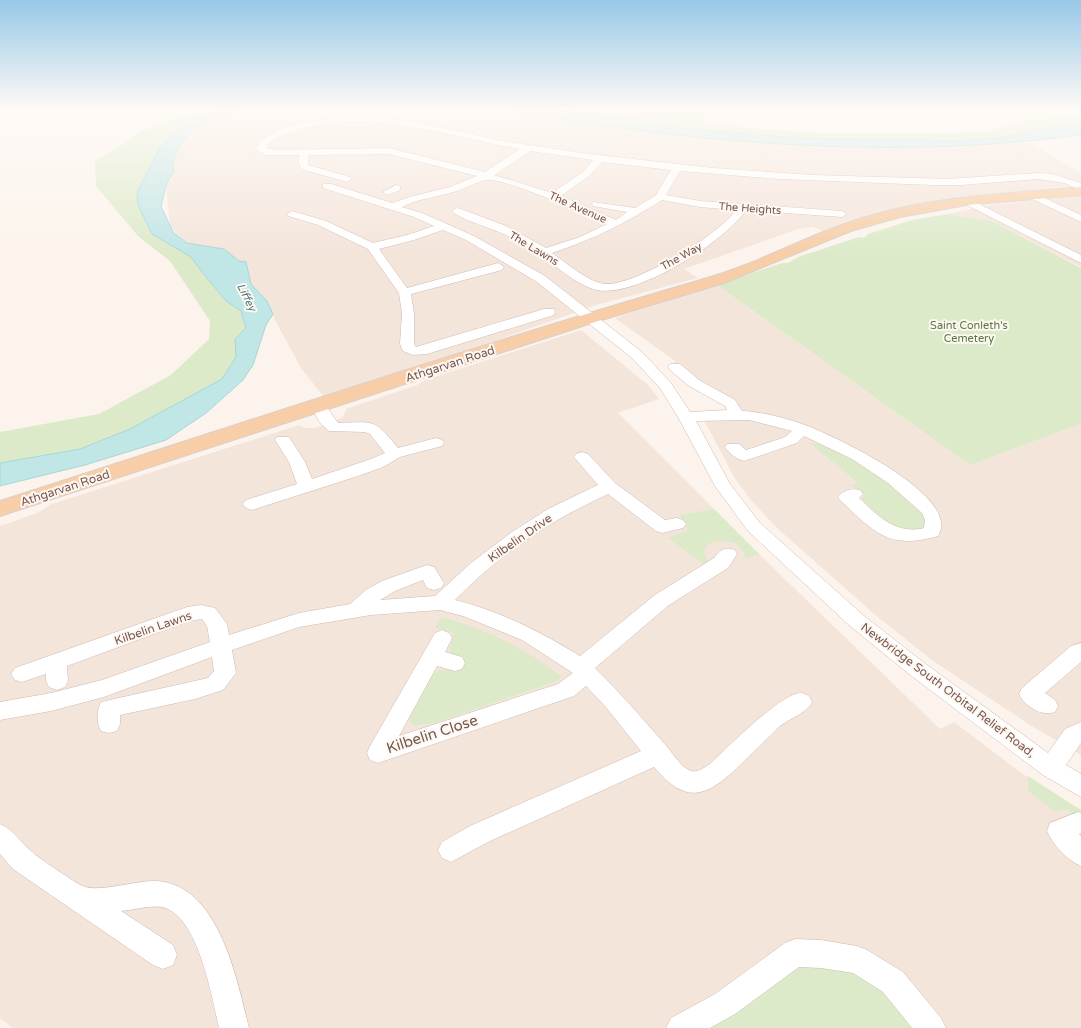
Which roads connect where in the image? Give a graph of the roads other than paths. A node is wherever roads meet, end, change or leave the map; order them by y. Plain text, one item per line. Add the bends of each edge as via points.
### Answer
1 (303, 158) edge
2 (416, 158) edge
3 (514, 158) edge
4 (600, 158) joint
5 (678, 166) junction
6 (488, 176) junction
7 (531, 181) dead end
8 (358, 182) dead end
9 (327, 186) dead end
10 (569, 187) junction
11 (1081, 189) edge
12 (391, 194) junction
13 (1032, 194) junction
14 (555, 196) junction
15 (660, 197) junction
16 (967, 202) junction
17 (597, 204) dead end
18 (743, 207) junction
19 (637, 211) junction
20 (842, 214) dead end
21 (462, 215) dead end
22 (295, 217) dead end
23 (1081, 220) edge
24 (616, 224) junction
25 (444, 226) junction
26 (372, 247) junction
27 (545, 252) junction
28 (1081, 260) edge
29 (498, 268) dead end
30 (608, 288) joint
31 (405, 292) junction
32 (549, 312) dead end
33 (589, 318) junction
34 (675, 367) dead end
35 (320, 406) junction
36 (736, 415) junction
37 (686, 417) junction
38 (802, 430) junction
39 (288, 443) dead end
40 (436, 443) dead end
41 (733, 447) dead end
42 (394, 454) junction
43 (582, 457) dead end
44 (306, 486) junction
45 (609, 487) junction
46 (854, 494) dead end
47 (252, 504) dead end
48 (0, 509) edge
49 (677, 524) dead end
50 (728, 554) dead end
51 (434, 583) dead end
52 (440, 604) junction
53 (356, 610) junction
54 (442, 638) dead end
55 (220, 648) junction
56 (1081, 651) edge
57 (431, 656) junction
58 (455, 663) dead end
59 (584, 671) junction
60 (22, 674) dead end
61 (800, 702) dead end
62 (1047, 706) dead end
63 (0, 711) edge
64 (109, 724) dead end
65 (1081, 731) edge
66 (659, 754) junction
67 (1051, 768) junction
68 (1081, 786) edge
69 (1078, 823) dead end
70 (0, 836) edge
71 (451, 850) dead end
72 (1081, 854) edge
73 (81, 900) junction
74 (163, 956) dead end
75 (234, 1028) edge
76 (681, 1028) edge
77 (931, 1028) edge

1 - 8 street via 304,167
2 - 6 street, The Avenue
3 - 6 street
4 - 5 street
4 - 10 street
5 - 11 street via 756,178 946,182 1046,175 1070,181
5 - 15 street
6 - 12 street via 409,200
6 - 14 street, The Avenue
7 - 10 street
9 - 12 street, Newbridge South Orbital Relief Road,
10 - 14 street
11 - 13 main road, Athgarvan Road
12 - 25 street, Newbridge South Orbital Relief Road,
13 - 16 main road, Athgarvan Road
13 - 23 street
14 - 24 street, The Avenue
15 - 18 street, The Heights
15 - 19 street
16 - 28 street
16 - 33 main road, Athgarvan Road via 898,213 846,228 718,280
17 - 19 street
18 - 20 street, The Heights
18 - 30 street, The Way via 737,218 682,259
19 - 24 street
21 - 27 street, The Lawns via 502,228
22 - 26 street via 322,223
24 - 27 street
25 - 26 street
25 - 33 street, Newbridge South Orbital Relief Road, via 541,279
26 - 31 street
27 - 30 street, The Lawns via 586,280
29 - 31 street
31 - 32 street via 407,344 413,351 487,336
33 - 35 main road, Athgarvan Road
33 - 37 street, Newbridge South Orbital Relief Road, via 648,365
34 - 36 street via 730,403
35 - 42 street via 334,428 376,430
35 - 48 main road, Athgarvan Road
36 - 37 street
36 - 38 street via 757,417
37 - 67 street, Newbridge South Orbital Relief Road, via 723,486 754,527 856,620
38 - 41 street via 791,440 744,456
38 - 46 street via 872,464 923,503 933,515 935,524 932,532 899,536 885,531 847,496
39 - 44 street
40 - 42 street
42 - 44 street via 377,463
43 - 45 street
44 - 47 street
45 - 49 street via 662,527
45 - 52 street, Kilbelin Drive via 549,516 520,535 460,583
50 - 59 street via 721,563 662,600
51 - 53 street via 427,572 388,585 372,594
52 - 53 street
52 - 59 street via 468,610 529,635
53 - 55 street via 299,620
54 - 57 street, Kilbelin Close
55 - 60 street, Kilbelin Lawns via 217,624 208,613 201,612 187,614 56,672
55 - 63 street via 104,688
55 - 64 street, Kilbelin Lawns via 225,673 215,684 110,708
56 - 62 street via 1030,694
57 - 58 street
57 - 59 street, Kilbelin Close via 378,752 566,690
59 - 66 street
61 - 66 street via 776,716 705,780 682,779
65 - 67 street via 1073,736
66 - 71 street via 479,834
67 - 68 street, Newbridge South Orbital Relief Road,
69 - 72 street via 1059,831
70 - 73 street via 22,860
73 - 74 street
73 - 75 street via 110,900 158,893 183,903 200,924 219,966
76 - 77 street via 725,1004 795,954 821,954 857,960 893,982

